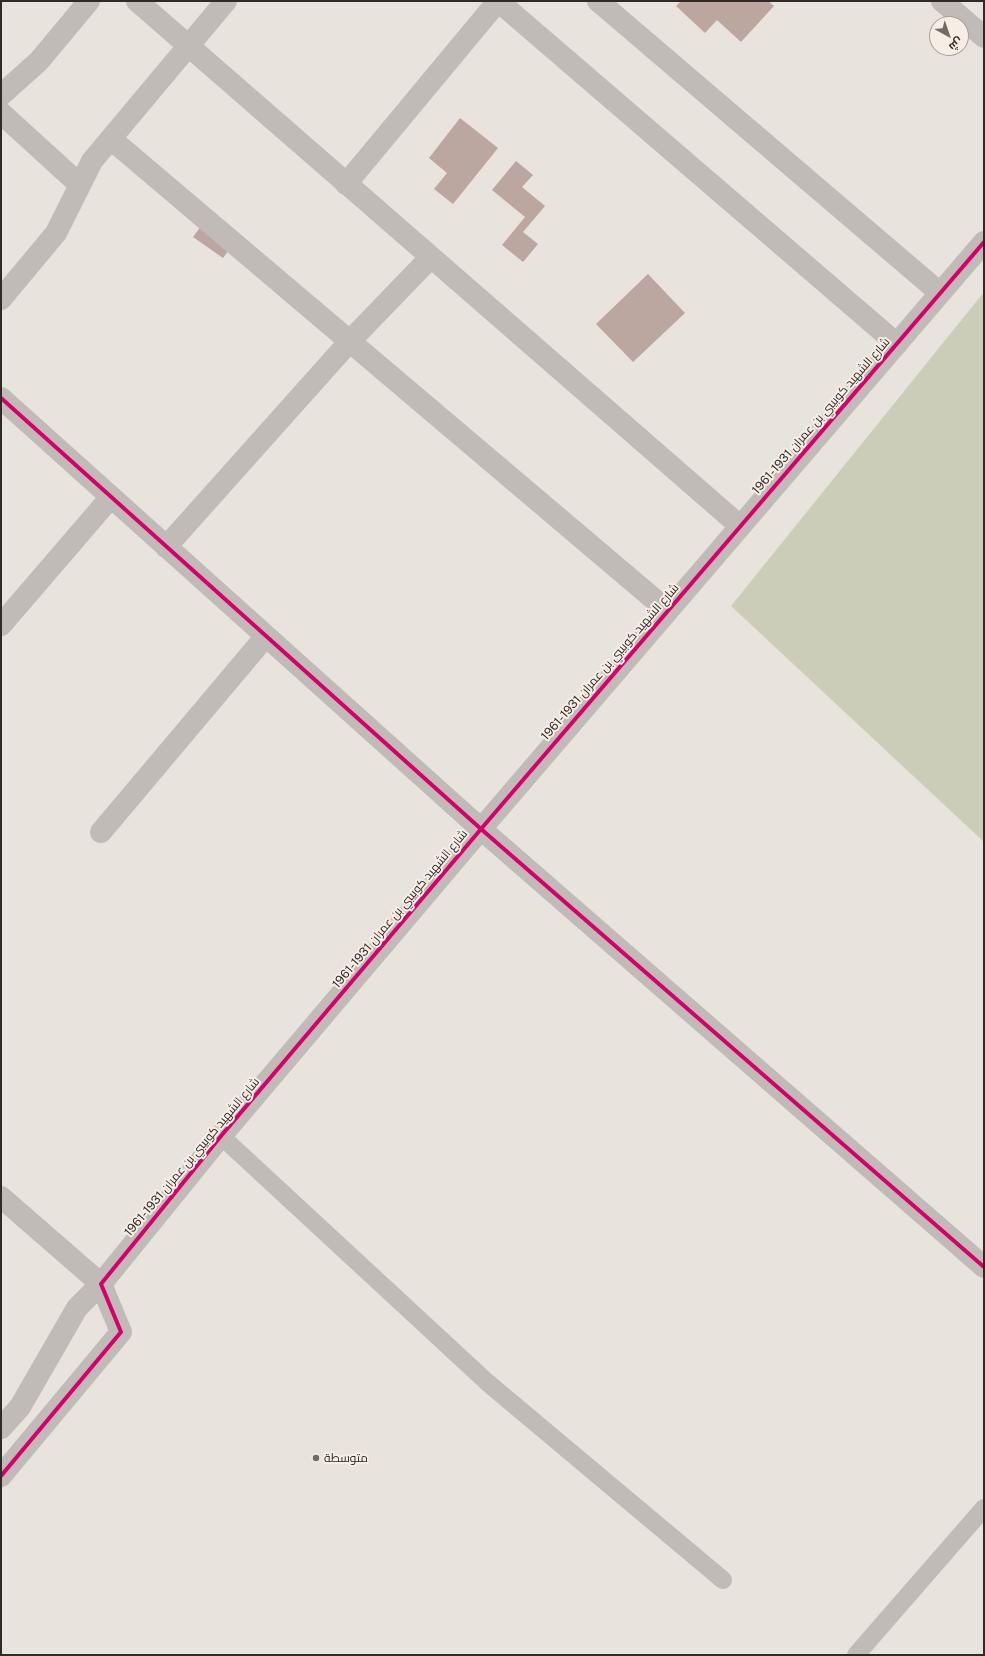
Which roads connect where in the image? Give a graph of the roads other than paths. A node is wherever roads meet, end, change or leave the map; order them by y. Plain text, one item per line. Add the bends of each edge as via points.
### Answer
1 (89, 1) edge
2 (137, 1) edge
3 (226, 1) edge
4 (498, 1) edge
5 (598, 1) edge
6 (942, 1) edge
7 (984, 37) edge
8 (188, 46) junction
9 (1, 95) edge
10 (1, 113) edge
11 (111, 139) junction
12 (346, 184) junction
13 (80, 185) junction
14 (984, 242) edge
15 (431, 257) junction
16 (940, 293) junction
17 (1, 299) edge
18 (350, 341) junction
19 (897, 344) junction
20 (1, 398) edge
21 (111, 497) junction
22 (740, 526) junction
23 (166, 547) junction
24 (668, 611) junction
25 (1, 625) edge
26 (266, 636) junction
27 (481, 828) junction
28 (101, 832) dead end
29 (221, 1136) junction
30 (1, 1197) edge
31 (984, 1267) edge
32 (101, 1284) junction
33 (1, 1428) edge
34 (1, 1476) edge
35 (984, 1508) edge
36 (723, 1580) dead end
37 (856, 1655) edge

1 - 9 street via 40,60
2 - 8 street
3 - 8 street
4 - 12 street
4 - 19 street
5 - 16 street
6 - 7 street
8 - 11 street
8 - 12 street
10 - 13 street
11 - 13 street via 92,161
11 - 18 street
12 - 15 street
13 - 17 street via 56,233
14 - 16 street, شارع الشهيد كوبيبي بن عمران 1931-1961
15 - 18 street
15 - 22 street
16 - 19 street, شارع الشهيد كوبيبي بن عمران 1931-1961
18 - 23 street
18 - 24 street
19 - 22 street, شارع الشهيد كوبيبي بن عمران 1931-1961
20 - 21 street
21 - 23 street
21 - 25 street
22 - 24 street, شارع الشهيد كوبيبي بن عمران 1931-1961
23 - 26 street
24 - 27 street, شارع الشهيد كوبيبي بن عمران 1931-1961
26 - 27 street
26 - 28 street
27 - 29 street, شارع الشهيد كوبيبي بن عمران 1931-1961
27 - 31 street
29 - 32 street, شارع الشهيد كوبيبي بن عمران 1931-1961
29 - 36 lane via 488,1383
30 - 32 street
32 - 33 street, شارع الشهيد كوبيبي بن عمران 1931-1961 via 77,1308 20,1407
32 - 34 street via 121,1332
35 - 37 lane

